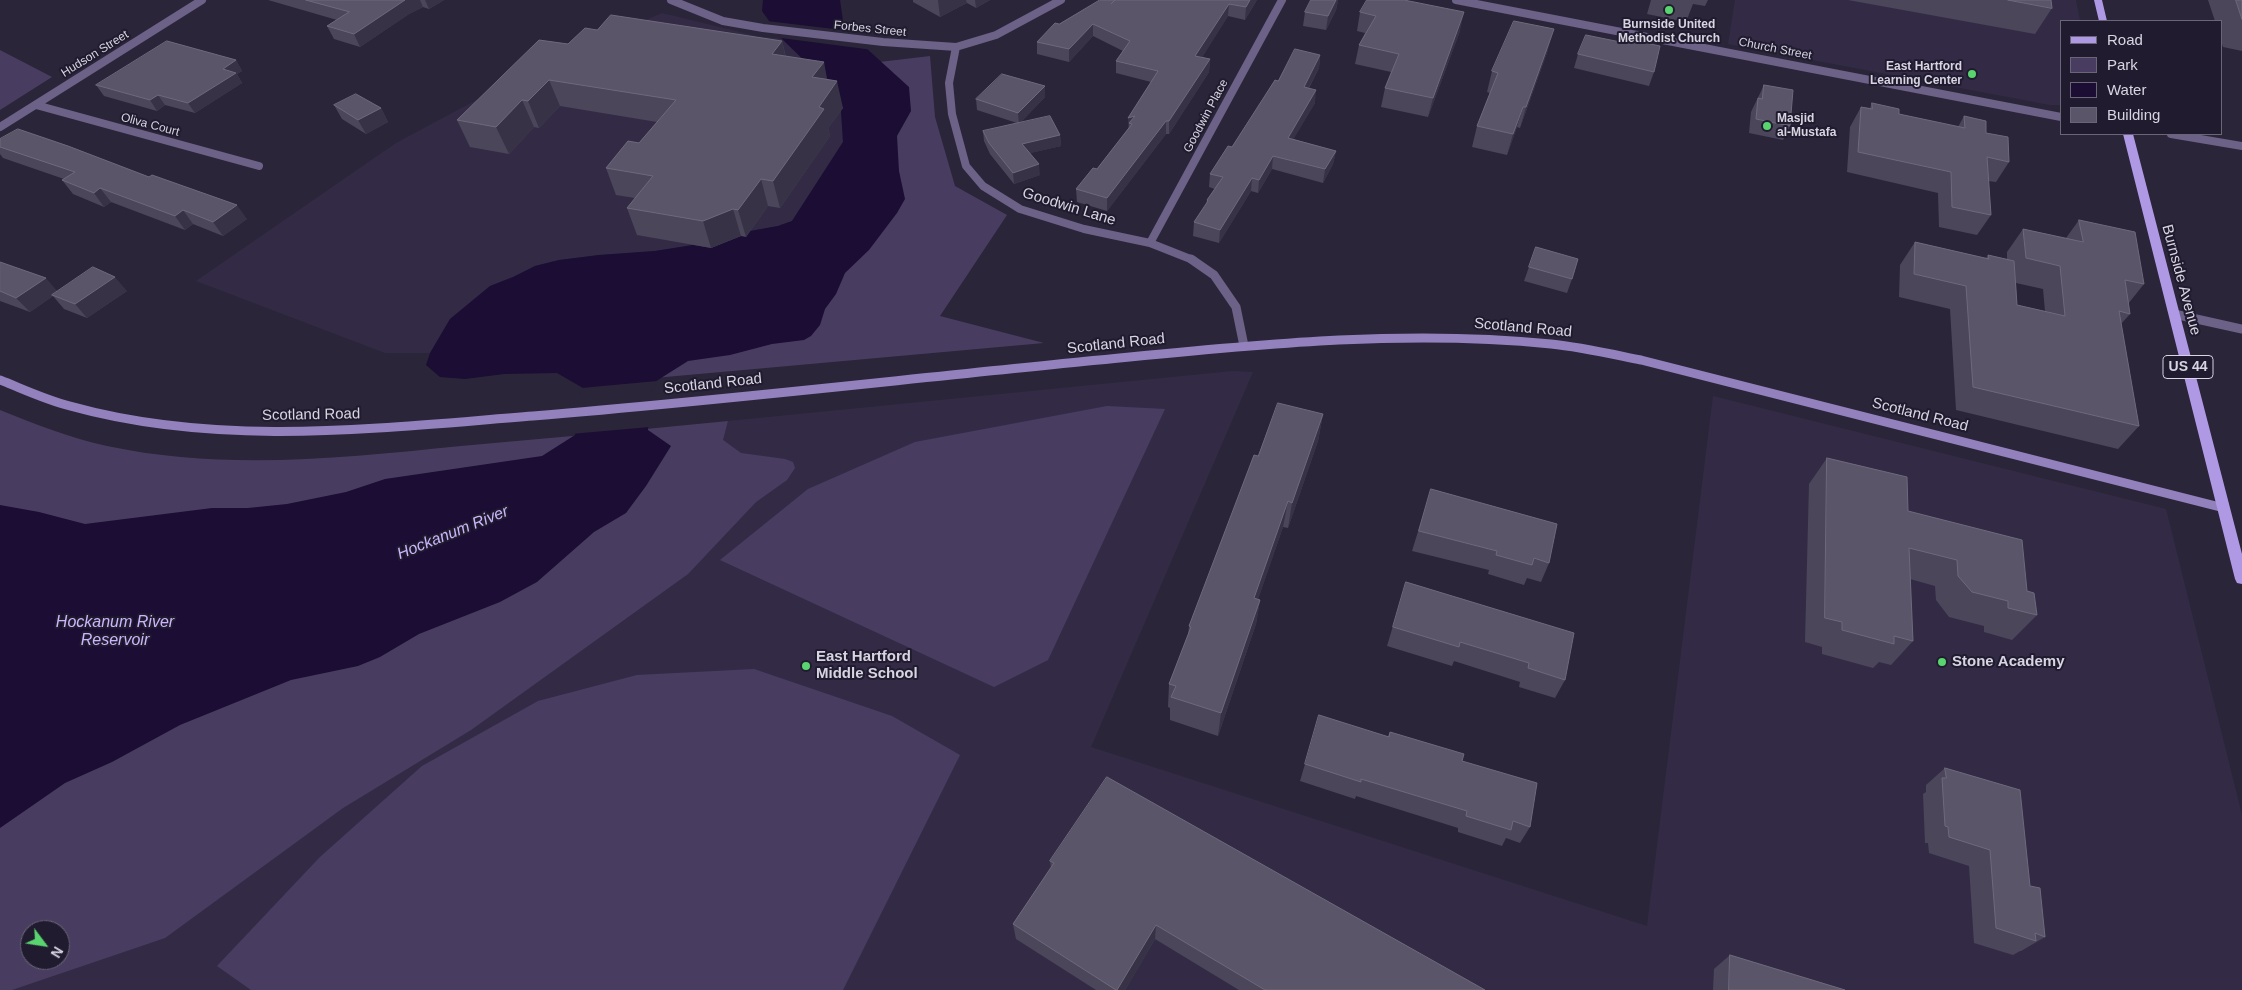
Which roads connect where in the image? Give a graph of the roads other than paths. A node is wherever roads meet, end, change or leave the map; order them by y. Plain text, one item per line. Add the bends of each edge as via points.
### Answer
1 (202, 0) edge
2 (672, 0) edge
3 (1061, 0) edge
4 (1282, 0) edge
5 (1456, 0) edge
6 (2098, 0) edge
7 (2103, 20) edge
8 (956, 47) junction
9 (36, 105) junction
10 (2060, 117) edge
11 (0, 127) edge
12 (2128, 135) edge
13 (2177, 135) edge
14 (2242, 146) edge
15 (259, 166) dead end
16 (1150, 243) junction
17 (2174, 314) junction
18 (2242, 329) edge
19 (1244, 346) junction
20 (0, 380) edge
21 (2224, 508) junction
22 (2242, 578) edge

1 - 9 street, Hudson Street
2 - 8 street, Forbes Street via 723,20 774,30
3 - 8 street, Forbes Street via 996,35
4 - 16 street, Goodwin Place
5 - 10 street, Church Street
6 - 7 main road
8 - 16 street, Goodwin Lane via 949,83 952,114 966,166 983,186 1020,209 1084,229
9 - 11 street, Hudson Street
9 - 15 street, Oliva Court
12 - 17 main road, Burnside Avenue / US 44
13 - 14 street
16 - 19 street, Goodwin Lane via 1191,259 1214,275 1236,307
17 - 18 street
17 - 21 main road, Burnside Avenue / US 44
19 - 20 main road, Scotland Road via 654,405 330,432 229,430 149,422 69,406
19 - 21 main road, Scotland Road via 1374,337 1474,338 1585,348
21 - 22 main road, Burnside Avenue / US 44

